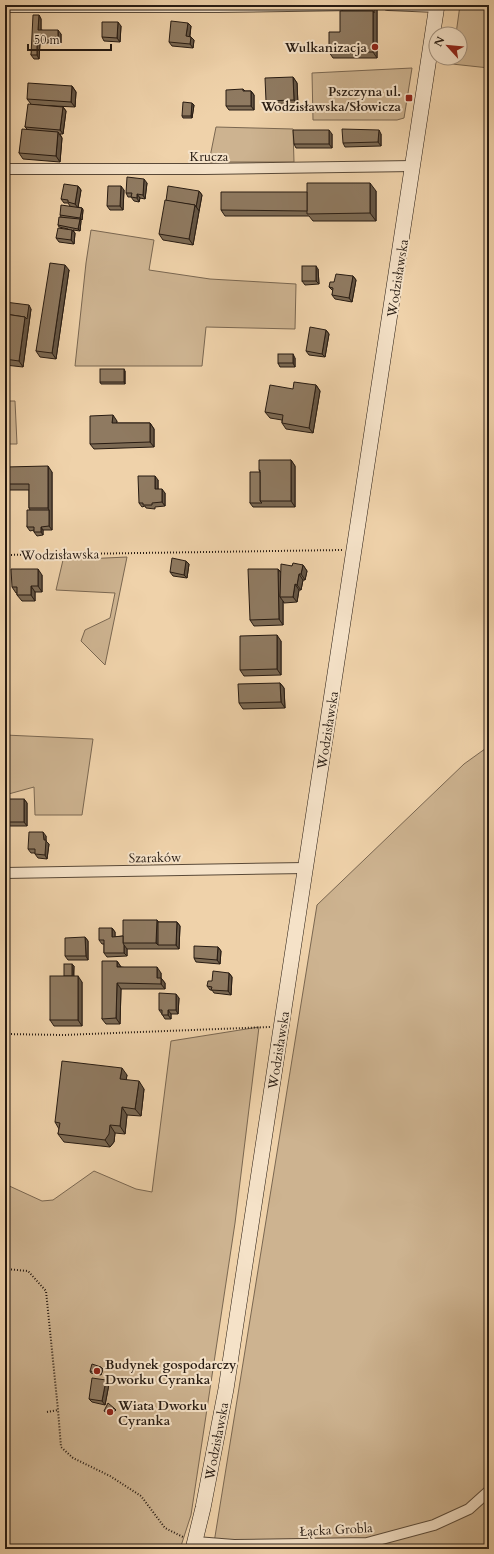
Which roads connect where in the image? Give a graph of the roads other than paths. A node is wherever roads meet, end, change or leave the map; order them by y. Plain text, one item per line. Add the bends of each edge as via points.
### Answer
1 (355, 5) edge
2 (388, 5) edge
3 (437, 6) edge
4 (5, 7) edge
5 (414, 166) junction
6 (5, 169) edge
7 (306, 868) junction
8 (5, 873) edge
9 (489, 1491) edge
10 (192, 1543) edge

1 - 4 street
2 - 3 street
3 - 5 main road, Wodzisławska
5 - 6 street, Krucza
5 - 7 main road, Wodzisławska
7 - 8 street, Szaraków
7 - 10 main road, Wodzisławska via 226,1388
9 - 10 street, Łącka Grobla via 469,1509 434,1525 367,1542 234,1545

